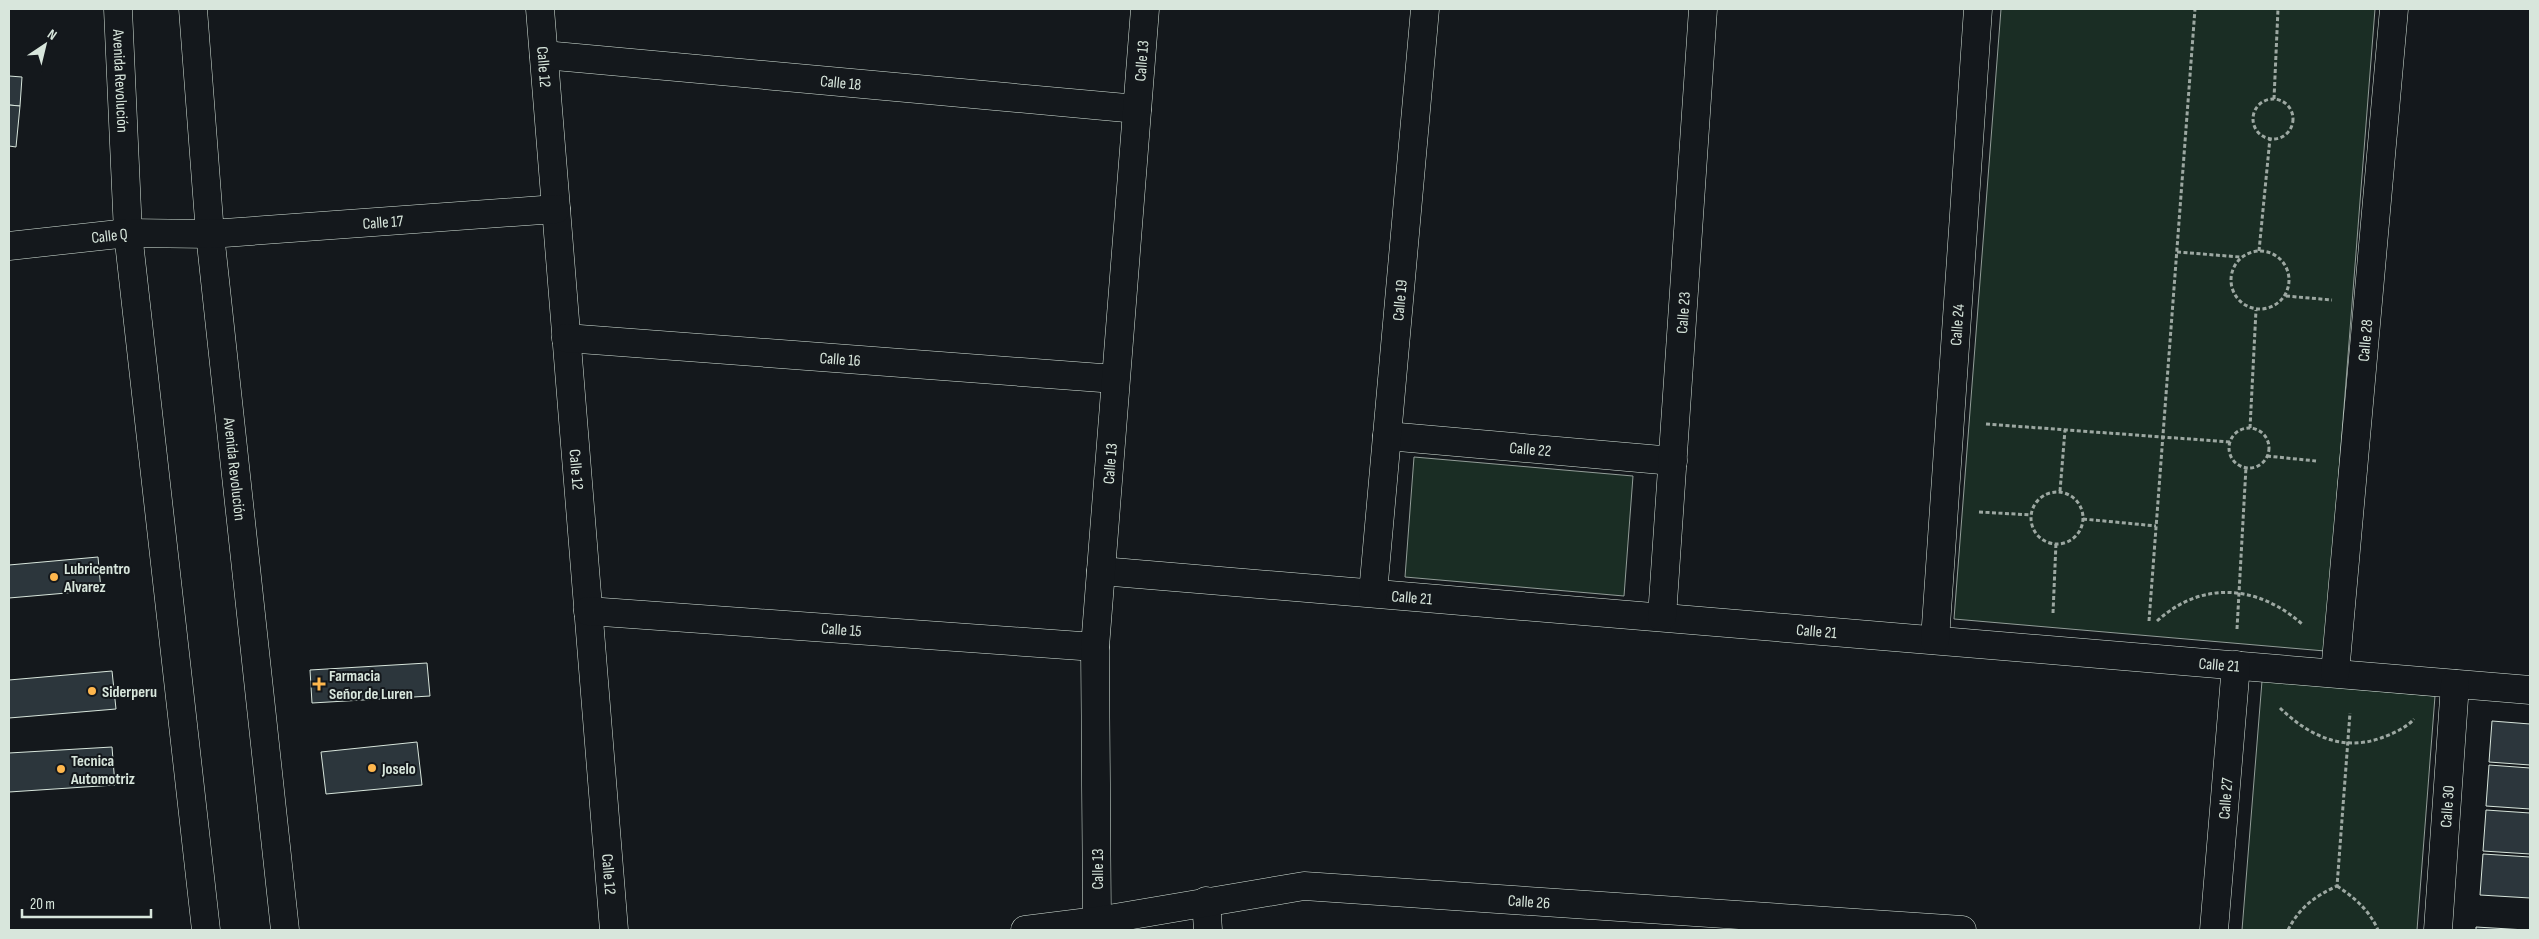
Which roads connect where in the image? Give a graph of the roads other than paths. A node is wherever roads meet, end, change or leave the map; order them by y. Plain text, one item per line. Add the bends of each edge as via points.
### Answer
1 (118, 9) edge
2 (193, 9) edge
3 (540, 9) edge
4 (1145, 9) edge
5 (1425, 9) edge
6 (1703, 9) edge
7 (1978, 9) edge
8 (2394, 9) edge
9 (544, 55) junction
10 (1137, 109) junction
11 (556, 209) junction
12 (128, 233) junction
13 (210, 234) junction
14 (9, 246) edge
15 (566, 338) junction
16 (1116, 379) junction
17 (1387, 436) junction
18 (1673, 461) junction
19 (1101, 571) junction
20 (1373, 593) junction
21 (588, 611) junction
22 (1662, 617) junction
23 (1935, 640) junction
24 (1095, 647) junction
25 (2236, 665) junction
26 (2344, 674) junction
27 (2455, 684) junction
28 (2530, 690) edge
29 (1206, 902) junction
30 (1097, 921) junction
31 (206, 930) edge
32 (285, 930) edge
33 (614, 930) edge
34 (1026, 930) edge
35 (1208, 930) edge
36 (1962, 930) edge
37 (2214, 930) edge
38 (2438, 930) edge

1 - 12 street, Avenida Revolución
2 - 13 street, Avenida Revolución
3 - 9 street, Calle 12
4 - 10 street, Calle 13
5 - 17 street, Calle 19
6 - 18 street, Calle 23
7 - 23 street, Calle 24
8 - 26 street, Calle 28 via 2353,464
9 - 10 street, Calle 18
9 - 11 street, Calle 12
10 - 16 street, Calle 13
11 - 13 street, Calle 17
11 - 15 street, Calle 12
12 - 13 street, Calle Q
12 - 14 street, Calle Q
12 - 31 street, Avenida Revolución
13 - 32 street, Avenida Revolución
15 - 16 street, Calle 16
15 - 21 street, Calle 12
16 - 19 street, Calle 13
17 - 18 street, Calle 22
17 - 20 street, Calle 19
18 - 22 street, Calle 23
19 - 20 street, Calle 21
19 - 24 street, Calle 13
20 - 22 street, Calle 21
21 - 24 street, Calle 15
21 - 33 street, Calle 12
22 - 23 street, Calle 21
23 - 25 street, Calle 21
24 - 30 street, Calle 13
25 - 26 street, Calle 21
25 - 37 street, Calle 27
26 - 27 street, Calle 21
27 - 28 street, Calle 21
27 - 38 street, Calle 30
29 - 30 street, Calle 26
29 - 35 street
29 - 36 street, Calle 26 via 1304,886
30 - 34 street, Calle 26

